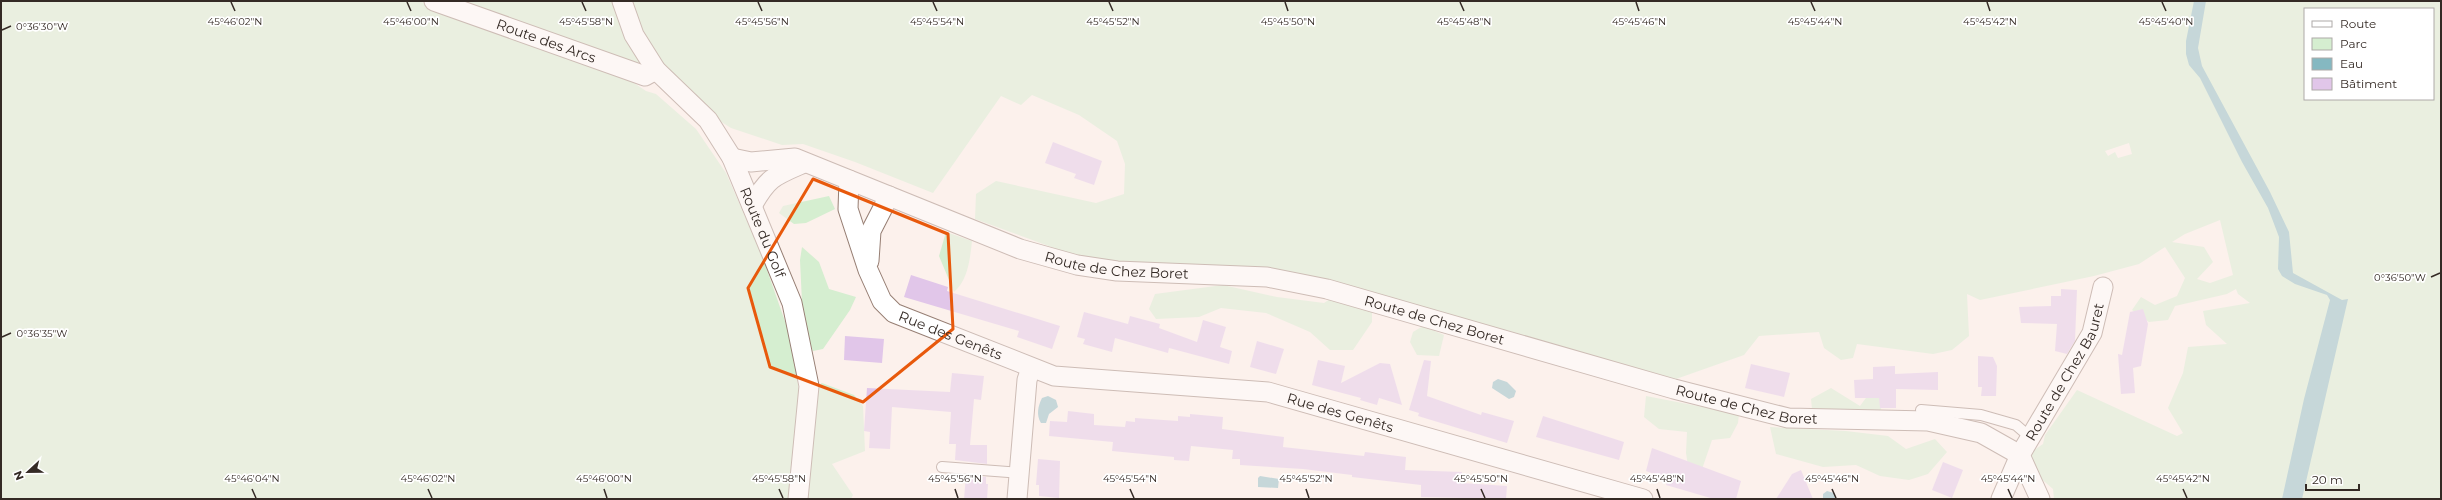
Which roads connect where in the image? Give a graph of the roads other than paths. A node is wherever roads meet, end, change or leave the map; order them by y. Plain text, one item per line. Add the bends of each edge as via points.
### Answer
1 (434, 1) edge
2 (622, 1) edge
3 (656, 70) junction
4 (732, 158) junction
5 (805, 163) junction
6 (849, 180) junction
7 (889, 196) junction
8 (752, 206) junction
9 (868, 270) junction
10 (2103, 287) dead end
11 (1031, 368) junction
12 (1921, 410) dead end
13 (2031, 438) junction
14 (2020, 455) junction
15 (942, 467) dead end
16 (1020, 473) junction
17 (798, 499) edge
18 (1017, 499) edge
19 (1643, 499) edge
20 (2001, 499) edge
21 (2040, 499) edge

1 - 3 street, Route des Arcs via 645,76
2 - 3 street, Route du Golf via 634,35
3 - 4 street, Route du Golf via 708,120
4 - 5 street, Route de Chez Boret via 752,162 795,158
4 - 8 street, Route du Golf
5 - 6 street, Route de Chez Boret
5 - 8 street via 779,174 763,185
6 - 7 street, Route de Chez Boret
6 - 9 street, Rue des Genêts via 848,209
7 - 9 street, Rue des Genêts via 881,207 871,231
7 - 14 street, Route de Chez Boret via 1020,249 1077,265 1117,271 1267,277 1327,289 1674,389 1788,418 1928,422 1981,433
8 - 17 street, Route du Golf via 792,303 809,386
9 - 11 street, Rue des Genêts via 882,301 894,313
10 - 13 street, Route de Chez Bauret via 2092,333
11 - 16 street via 1027,380
11 - 19 street, Rue des Genêts via 1054,376 1268,392
12 - 13 lane via 1981,414 2016,425
13 - 14 street, Route de Chez Bauret
14 - 20 street, Route de Chez Bauret
14 - 21 street
15 - 16 lane
16 - 18 street

